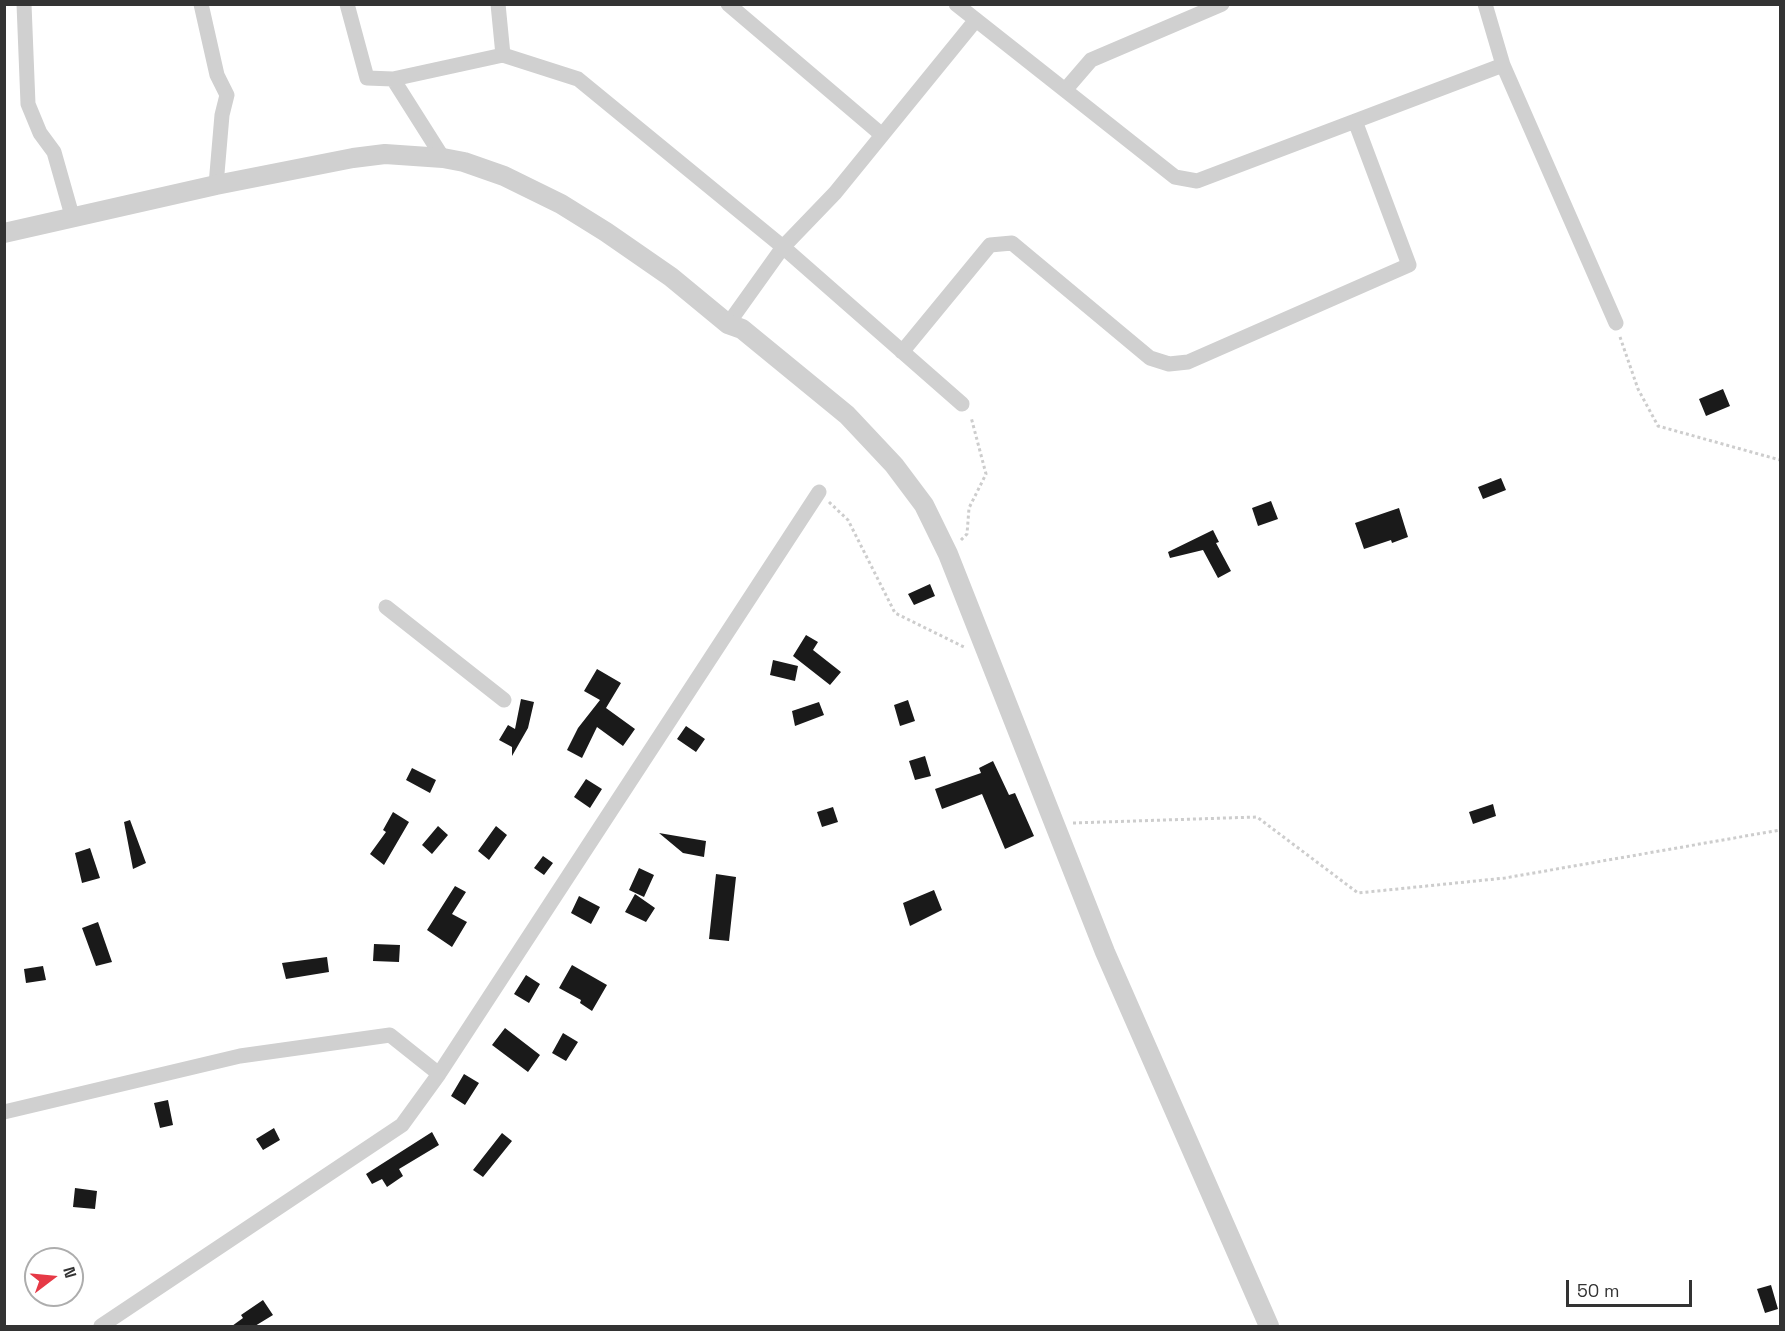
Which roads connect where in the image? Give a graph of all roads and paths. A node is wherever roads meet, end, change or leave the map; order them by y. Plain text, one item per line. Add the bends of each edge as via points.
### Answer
1 (24, 4) edge
2 (201, 4) edge
3 (347, 4) edge
4 (498, 4) edge
5 (729, 4) edge
6 (956, 4) edge
7 (1485, 4) edge
8 (1212, 6) edge
9 (975, 21) junction
10 (503, 55) junction
11 (1503, 65) junction
12 (393, 79) junction
13 (1066, 89) junction
14 (1355, 121) junction
15 (882, 135) junction
16 (443, 158) junction
17 (216, 185) junction
18 (73, 219) junction
19 (4, 233) edge
20 (783, 247) junction
21 (1616, 323) joint
22 (728, 324) junction
23 (902, 352) junction
24 (962, 404) joint
25 (1780, 459) edge
26 (819, 492) joint
27 (948, 554) junction
28 (386, 607) dead end
29 (988, 654) junction
30 (504, 700) dead end
31 (1053, 824) junction
32 (1780, 830) edge
33 (439, 1074) junction
34 (4, 1112) edge
35 (101, 1326) edge
36 (1269, 1326) edge

1 - 18 street via 28,104 40,133 54,152
2 - 17 street via 217,75 227,95
3 - 12 street via 367,78
4 - 10 street
5 - 15 street
6 - 9 street
7 - 11 street
8 - 13 street via 1091,60
9 - 13 street
9 - 15 street
10 - 12 street
10 - 20 street via 578,79
11 - 14 street
11 - 21 street
12 - 16 street
13 - 14 street via 1175,177 1197,181
14 - 23 street via 1409,265 1188,362 1169,364 1150,358 1012,243 990,245
15 - 20 street via 835,193
16 - 17 street via 385,154
16 - 22 street via 504,176 561,204 670,277
17 - 18 street
18 - 19 street
20 - 22 street
20 - 23 street
21 - 25 path via 1638,389 1658,426
22 - 27 street via 742,329 848,415 924,504
23 - 24 street
24 - 27 path via 975,421 986,474 969,508 967,534
26 - 29 path via 848,520 896,613 967,648
26 - 33 street
27 - 29 street
28 - 30 street
29 - 31 street
31 - 32 path via 1257,817 1358,892 1505,878
31 - 36 street
33 - 34 street via 390,1035 240,1056
33 - 35 street via 402,1125

